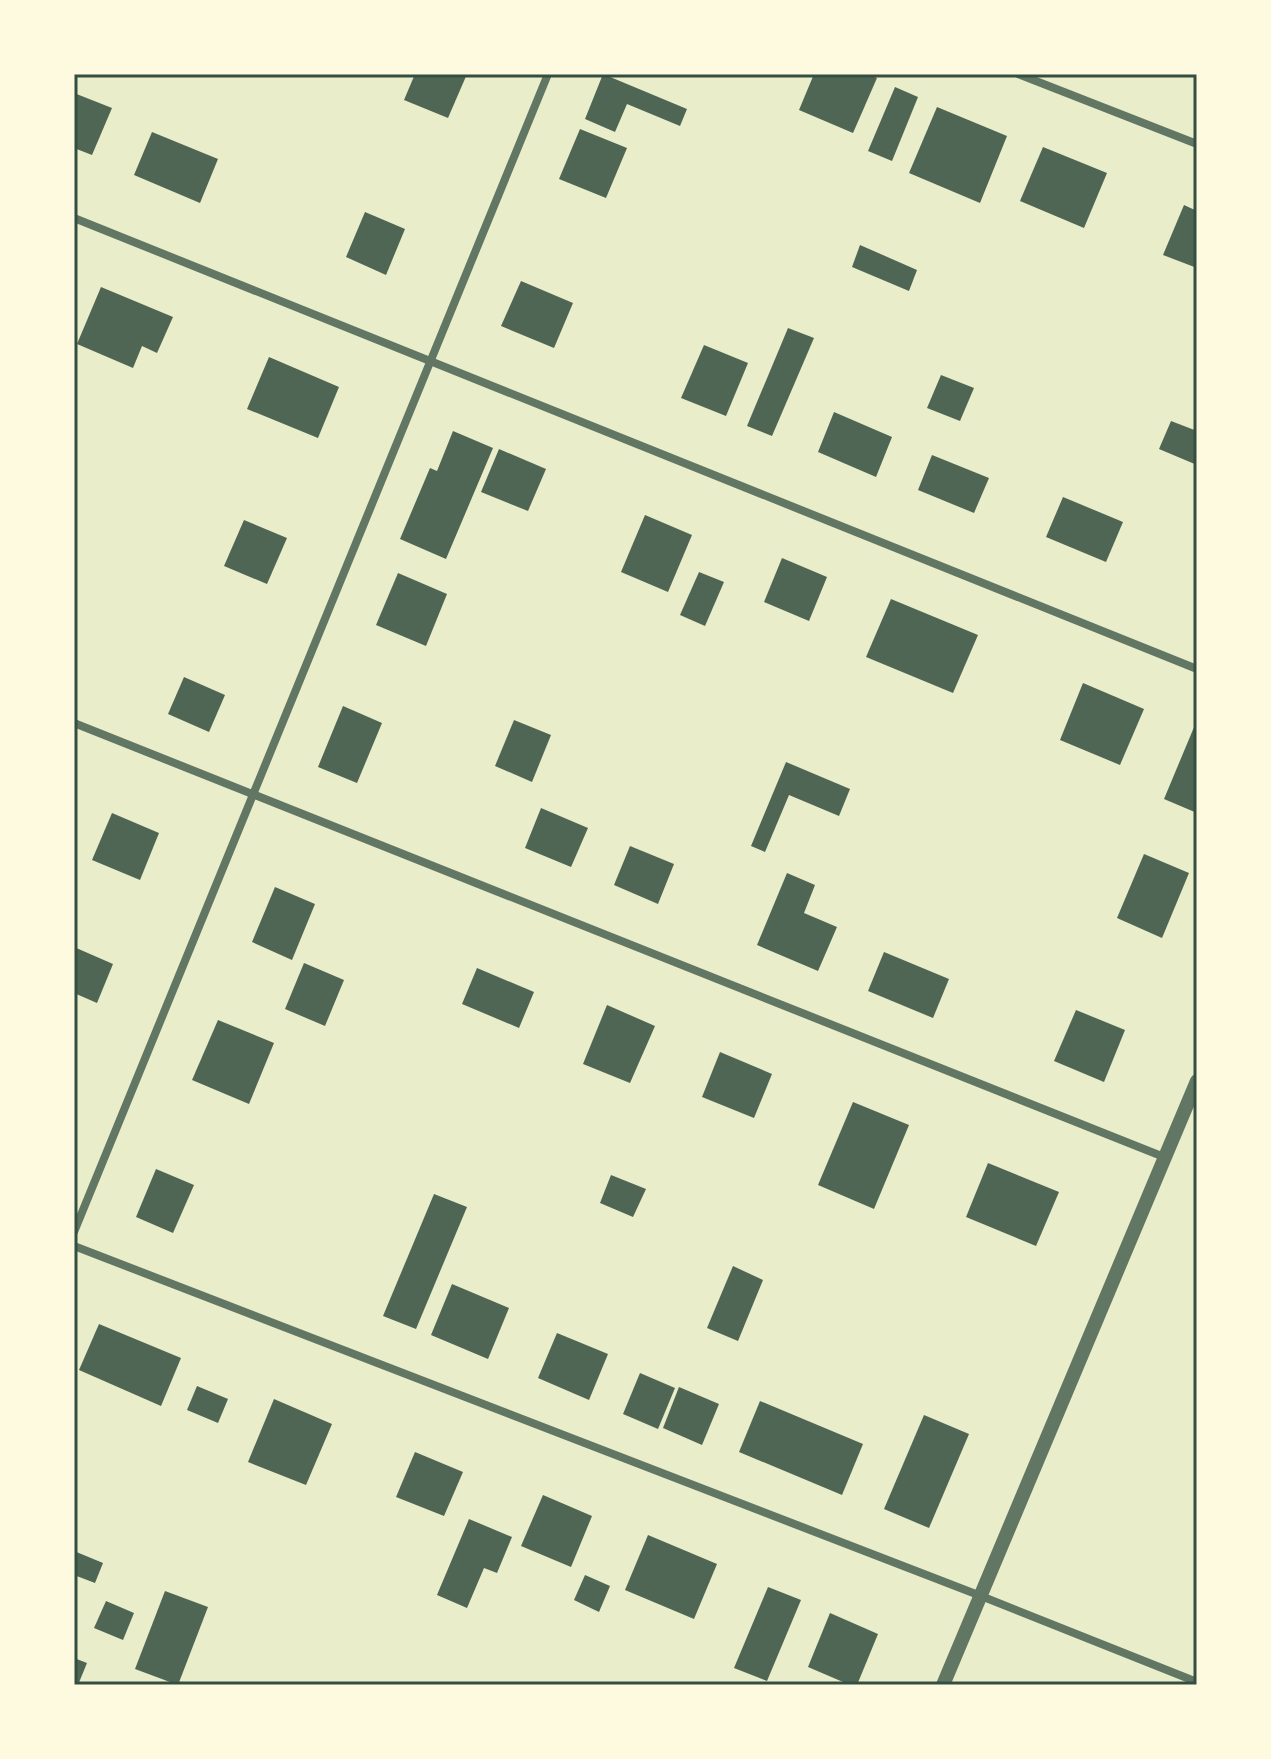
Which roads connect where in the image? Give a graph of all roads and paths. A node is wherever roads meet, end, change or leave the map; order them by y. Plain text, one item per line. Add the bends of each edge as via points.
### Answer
1 (548, 74) edge
2 (1018, 74) edge
3 (1197, 144) edge
4 (74, 218) edge
5 (431, 362) junction
6 (1197, 669) edge
7 (74, 723) edge
8 (253, 794) junction
9 (1197, 1081) edge
10 (1164, 1157) junction
11 (74, 1232) edge
12 (74, 1246) edge
13 (981, 1596) junction
14 (1197, 1682) edge
15 (943, 1685) edge

1 - 5 street
2 - 3 street
4 - 5 street
5 - 6 street
5 - 8 street
7 - 8 street
8 - 10 street
8 - 11 street
9 - 10 street
10 - 13 street
12 - 13 street
13 - 14 street
13 - 15 street

